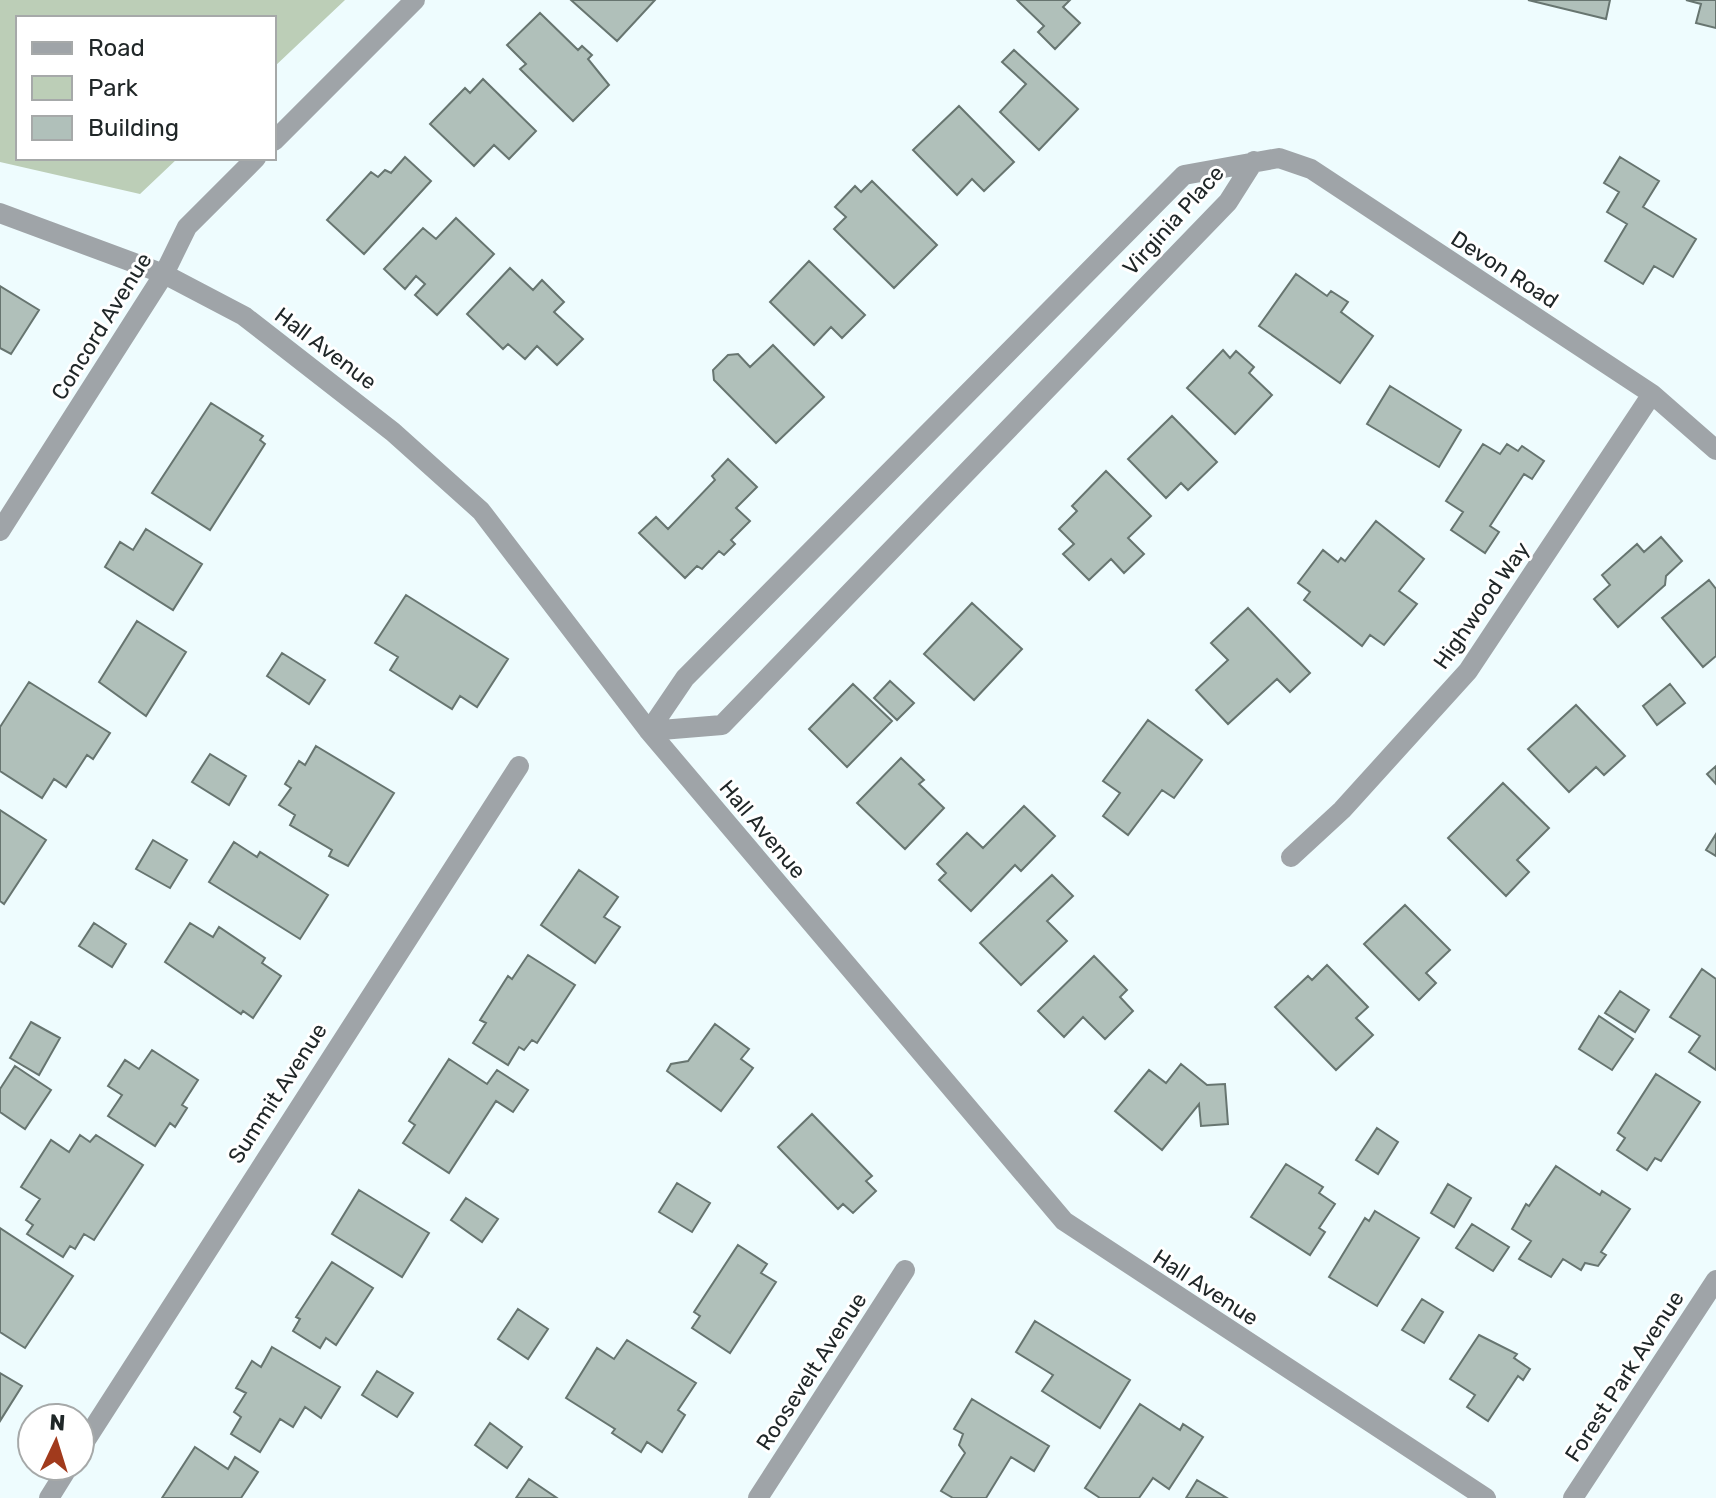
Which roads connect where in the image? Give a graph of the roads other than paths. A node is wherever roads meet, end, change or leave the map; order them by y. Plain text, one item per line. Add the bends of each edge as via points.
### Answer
1 (415, 0) edge
2 (276, 139) edge
3 (254, 160) edge
4 (1254, 161) junction
5 (0, 213) edge
6 (164, 274) junction
7 (1652, 394) junction
8 (1716, 450) edge
9 (0, 531) edge
10 (649, 731) junction
11 (519, 766) dead end
12 (1291, 857) dead end
13 (905, 1270) dead end
14 (1716, 1280) edge
15 (96, 1424) edge
16 (758, 1498) edge
17 (1486, 1498) edge
18 (1573, 1498) edge

1 - 2 street
3 - 6 street, Concord Avenue via 187,227
4 - 7 street, Devon Road via 1279,158 1311,169
4 - 10 street, Virginia Place via 1184,175 685,678
4 - 10 street, Virginia Place via 1228,202 722,725
5 - 6 street, Hall Avenue
6 - 9 street, Concord Avenue
6 - 10 street, Hall Avenue via 244,316 352,397 481,511
7 - 8 street, Devon Road
7 - 12 street, Highwood Way via 1468,671 1342,810
10 - 17 street, Hall Avenue via 1064,1221
11 - 15 street, Summit Avenue
13 - 16 street, Roosevelt Avenue
14 - 18 street, Forest Park Avenue

